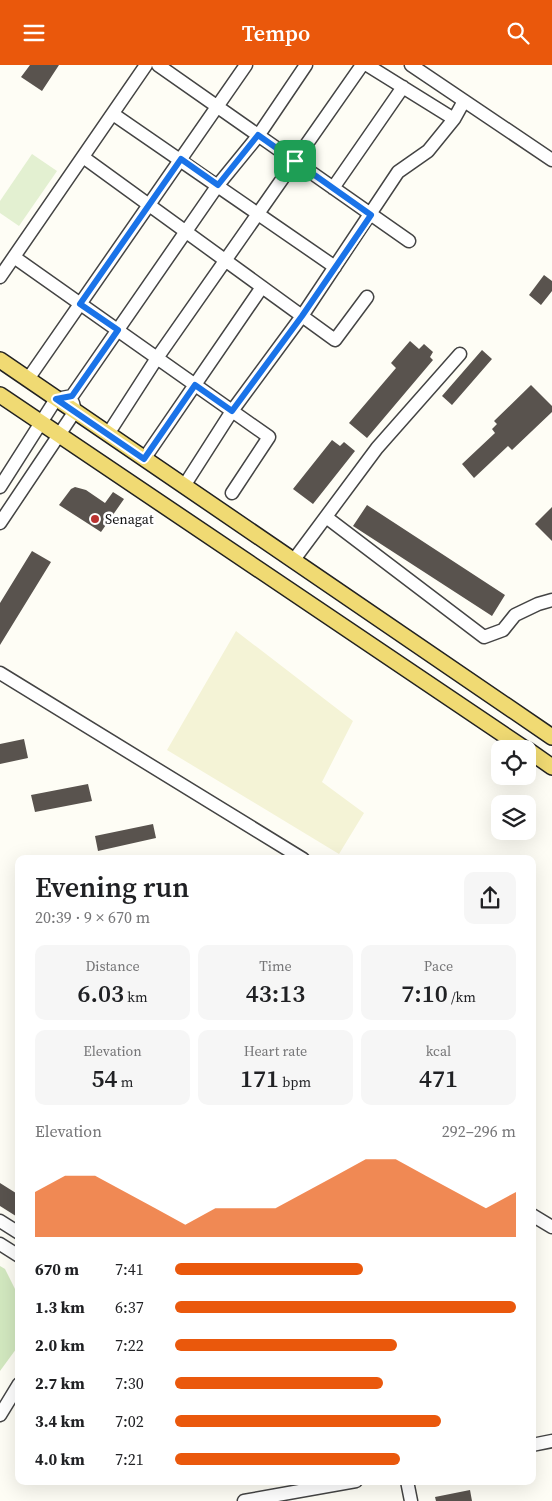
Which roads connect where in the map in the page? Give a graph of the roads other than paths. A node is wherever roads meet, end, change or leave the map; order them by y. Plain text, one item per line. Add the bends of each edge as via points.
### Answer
1 (146, 65) edge
2 (158, 65) edge
3 (246, 65) edge
4 (306, 65) edge
5 (362, 65) edge
6 (367, 65) edge
7 (411, 65) edge
8 (402, 87) junction
9 (464, 101) junction
10 (216, 106) junction
11 (113, 114) junction
12 (454, 119) junction
13 (258, 135) junction
14 (83, 157) junction
15 (181, 159) junction
16 (552, 160) edge
17 (295, 161) junction
18 (218, 185) junction
19 (333, 188) junction
20 (149, 204) junction
21 (257, 213) junction
22 (371, 215) junction
23 (187, 232) junction
24 (409, 241) dead end
25 (14, 257) junction
26 (225, 260) junction
27 (335, 267) junction
28 (0, 277) edge
29 (262, 287) junction
30 (367, 297) dead end
31 (80, 304) junction
32 (302, 316) junction
33 (118, 330) junction
34 (460, 354) dead end
35 (157, 358) junction
36 (0, 360) edge
37 (28, 379) junction
38 (195, 385) junction
39 (0, 395) edge
40 (72, 396) junction
41 (56, 399) junction
42 (75, 411) junction
43 (232, 411) junction
44 (40, 422) junction
45 (108, 434) junction
46 (59, 435) junction
47 (144, 459) junction
48 (184, 486) junction
49 (0, 487) edge
50 (232, 493) dead end
51 (326, 517) junction
52 (0, 523) edge
53 (294, 561) junction
54 (552, 600) edge
55 (0, 673) edge
56 (552, 737) edge
57 (513, 740) edge
58 (536, 756) edge
59 (552, 767) edge
60 (296, 855) edge
61 (536, 1217) edge
62 (0, 1221) edge
63 (552, 1227) edge
64 (15, 1230) edge
65 (15, 1391) edge
66 (0, 1415) edge
67 (552, 1441) edge
68 (536, 1444) edge
69 (335, 1485) edge
70 (408, 1485) edge
71 (249, 1501) edge
72 (411, 1501) edge

1 - 11 street
2 - 10 street
3 - 10 street
4 - 13 street
5 - 17 street
6 - 8 street
7 - 9 street
8 - 12 street
8 - 19 street
9 - 12 street
9 - 16 street
10 - 13 street
10 - 15 street
11 - 14 street
11 - 15 street
12 - 22 street via 428,151 398,172
13 - 17 street
13 - 18 street
14 - 20 street
14 - 25 street
15 - 18 street
15 - 20 street
17 - 19 street
17 - 21 street
18 - 21 street
18 - 23 street
19 - 22 street
20 - 23 street
20 - 31 street
21 - 26 street
21 - 27 street
22 - 24 street
22 - 27 street
23 - 26 street
23 - 33 street
25 - 28 street
25 - 31 street
26 - 29 street
26 - 35 street
27 - 32 street
29 - 32 street
29 - 38 street
30 - 32 street via 335,340
31 - 33 street
31 - 37 street
32 - 43 street
33 - 35 street
33 - 40 street
34 - 51 street via 377,448
35 - 38 street
35 - 45 street
36 - 37 main road
37 - 41 main road
38 - 43 street
38 - 47 street
39 - 44 main road
40 - 41 street
40 - 42 street
41 - 42 main road
41 - 44 street
42 - 45 main road
42 - 46 street
43 - 48 street
43 - 50 street via 269,437
44 - 46 main road
44 - 49 street
45 - 47 main road
46 - 52 street
46 - 57 main road
47 - 48 main road
48 - 53 main road
51 - 53 street
51 - 54 street via 484,637 503,630 515,615
53 - 56 main road
55 - 60 street
58 - 59 main road
61 - 63 street
62 - 64 street
65 - 66 street
67 - 68 street
69 - 71 street
70 - 72 street

